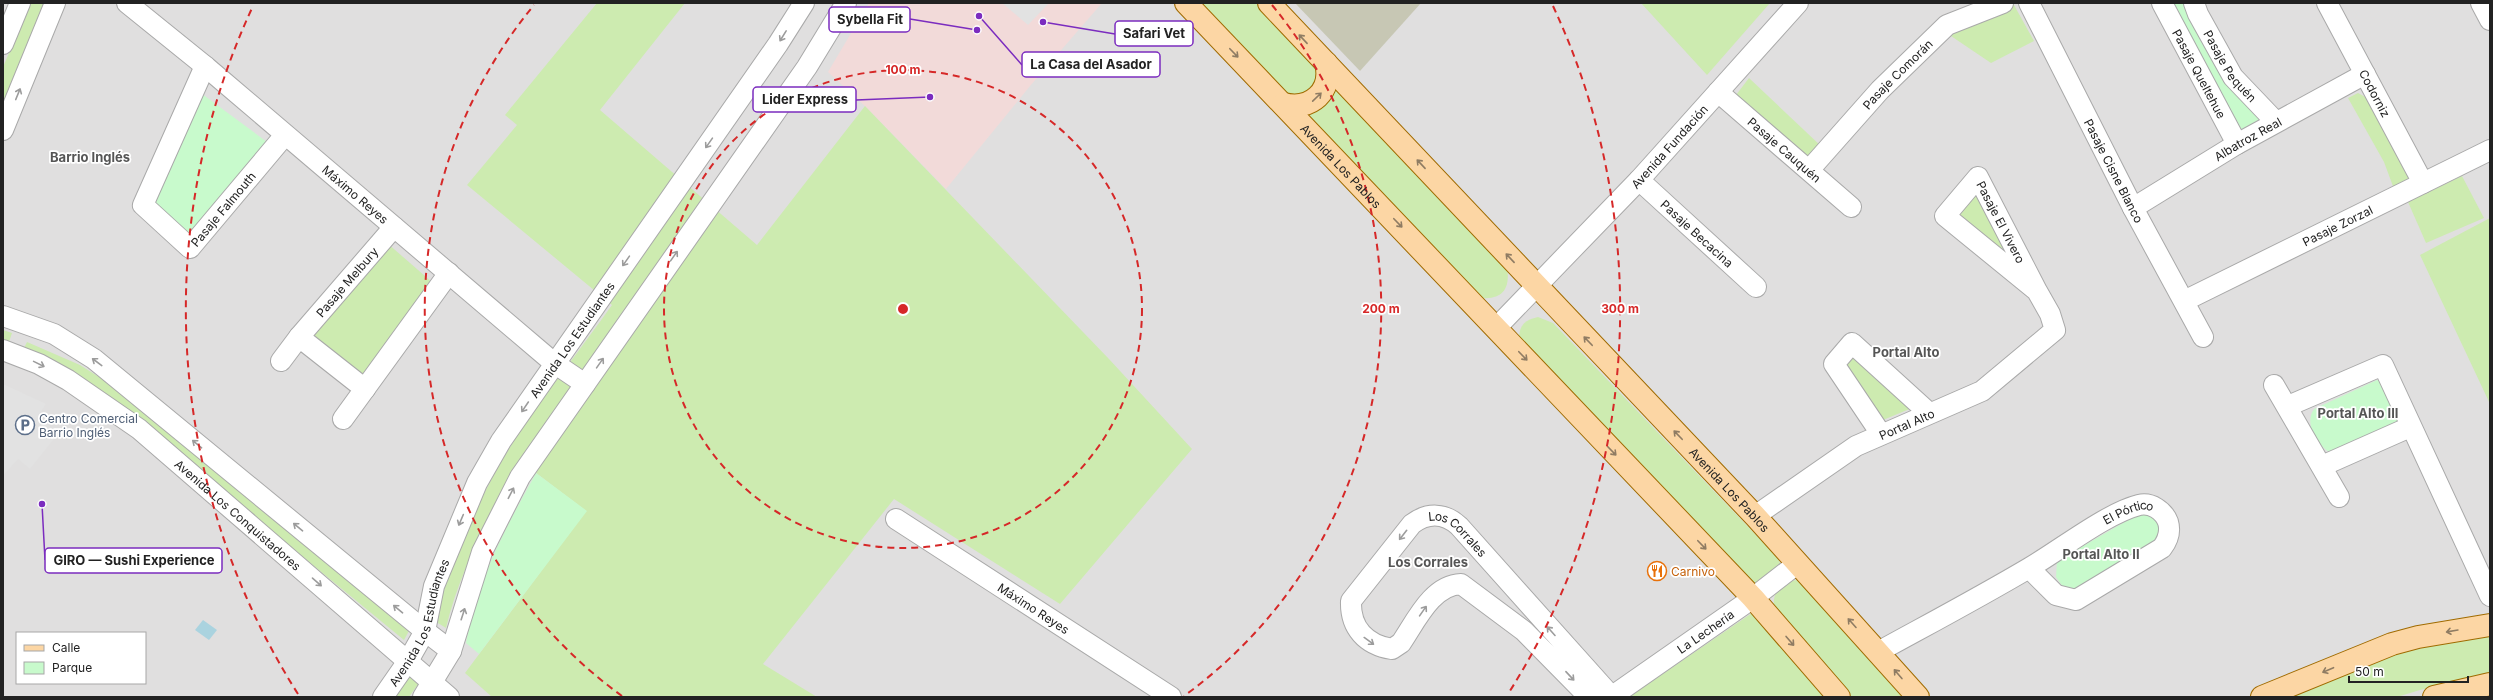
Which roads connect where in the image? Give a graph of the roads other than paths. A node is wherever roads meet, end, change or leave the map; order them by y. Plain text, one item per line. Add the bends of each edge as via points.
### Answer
1 (20, 3) edge
2 (55, 3) edge
3 (127, 3) edge
4 (804, 3) edge
5 (846, 3) edge
6 (1186, 3) edge
7 (1269, 3) edge
8 (1798, 3) edge
9 (2003, 3) edge
10 (2029, 3) edge
11 (2162, 3) edge
12 (2194, 3) edge
13 (2327, 3) edge
14 (2481, 3) edge
15 (2490, 20) edge
16 (3, 44) edge
17 (1326, 63) junction
18 (205, 66) junction
19 (2365, 74) junction
20 (1718, 92) junction
21 (1283, 104) junction
22 (2276, 122) junction
23 (3, 130) edge
24 (286, 135) junction
25 (2237, 144) junction
26 (2490, 150) edge
27 (1810, 169) junction
28 (1639, 180) junction
29 (2423, 183) junction
30 (1851, 207) dead end
31 (2133, 208) junction
32 (394, 227) junction
33 (449, 273) junction
34 (1537, 287) junction
35 (1756, 287) dead end
36 (2037, 291) junction
37 (2184, 301) junction
38 (3, 316) edge
39 (26, 323) junction
40 (1496, 328) junction
41 (2055, 330) joint
42 (299, 337) junction
43 (2203, 337) dead end
44 (8, 351) edge
45 (281, 361) dead end
46 (554, 363) junction
47 (585, 384) junction
48 (2274, 385) dead end
49 (365, 389) junction
50 (2288, 406) junction
51 (1929, 413) junction
52 (343, 419) dead end
53 (2410, 427) junction
54 (1881, 434) junction
55 (2322, 466) junction
56 (2339, 497) dead end
57 (1755, 516) junction
58 (896, 519) dead end
59 (1798, 563) junction
60 (2029, 568) junction
61 (1512, 587) junction
62 (2490, 596) edge
63 (1753, 598) junction
64 (1496, 608) junction
65 (2490, 625) edge
66 (425, 632) junction
67 (451, 651) junction
68 (1878, 652) junction
69 (408, 661) junction
70 (2490, 684) edge
71 (428, 690) edge
72 (382, 697) edge
73 (449, 697) edge
74 (1171, 697) edge
75 (1589, 697) edge
76 (1612, 697) edge
77 (1839, 697) edge
78 (1918, 697) edge
79 (2262, 697) edge
80 (2434, 697) edge

1 - 16 street
23 -> 2 street
3 - 18 street, Máximo Reyes
4 -> 46 street, Avenida Los Estudiantes via 778,44
47 -> 5 street via 807,67
6 -> 21 main road, Avenida Los Pablos
17 -> 7 main road, Avenida Los Pablos
8 - 20 street, Avenida Fundación
9 - 27 street, Pasaje Comorán via 1947,25 1880,90
10 - 31 street, Pasaje Cisne Blanco
11 - 25 street, Pasaje Queltehue
12 - 22 street, Pasaje Pequén via 2233,77
13 - 19 street, Codorniz
14 - 15 street
21 -> 17 main road via 1305,105 1317,98 1328,78
34 -> 17 main road, Avenida Los Pablos
18 - 24 street, Máximo Reyes
18 - 24 street, Pasaje Falmouth via 143,204 190,248
19 - 22 street, Albatroz Real
19 - 29 street, Codorniz
20 - 27 street, Pasaje Cauquén
20 - 28 street, Avenida Fundación
21 -> 40 main road, Avenida Los Pablos
22 - 25 street, Albatroz Real
24 - 32 street, Máximo Reyes
25 - 31 street, Albatroz Real
26 - 29 street, Pasaje Zorzal
27 - 30 street, Pasaje Cauquén
28 - 34 street, Avenida Fundación
28 - 35 street, Pasaje Becacina
29 - 37 street, Pasaje Zorzal
31 - 37 street, Pasaje Cisne Blanco
32 - 33 street, Máximo Reyes
32 - 42 street, Pasaje Melbury
33 - 46 street, Máximo Reyes
33 - 49 street
34 - 40 street
57 -> 34 main road, Avenida Los Pablos
36 - 36 street, Pasaje El Vivero via 1944,216 1978,177 2026,269
36 - 41 street, Pasaje El Vivero via 2050,314
37 - 43 street, Pasaje Cisne Blanco
38 - 39 street
39 - 44 street, Avenida Los Conquistadores
66 -> 39 street via 94,359 54,334
40 -> 63 main road, Avenida Los Pablos
41 - 51 street, Portal Alto via 1982,391
42 - 45 street, Pasaje Melbury
42 - 49 street
44 -> 69 street, Avenida Los Conquistadores via 68,380 139,429
46 - 47 street, Máximo Reyes
46 -> 66 street, Avenida Los Estudiantes via 501,441 478,483 434,586
67 -> 47 street via 487,541 520,477
48 - 50 street
49 - 52 street
50 - 53 street via 2382,365
50 - 55 street
51 - 54 street, Portal Alto
51 - 54 street via 1852,343 1834,364
53 - 55 street
53 - 62 street
54 - 57 street, Portal Alto via 1856,446
55 - 56 street
57 - 59 main road, Avenida Los Pablos
58 - 74 street, Máximo Reyes
59 - 63 street, La Lechería
68 -> 59 main road, Avenida Los Pablos
60 - 60 street, El Pórtico via 2056,595 2076,600 2162,548 2168,536 2168,523 2160,511 2140,504 2115,515
60 - 68 street, El Pórtico
61 - 64 street
61 -> 64 street, Los Corrales via 1454,521 1441,516 1426,516 1418,519 1406,530 1351,601 1356,626 1367,640 1392,649 1401,643 1438,591 1450,584 1461,584
76 -> 61 street, Los Corrales
63 - 76 street, La Lechería
63 -> 77 main road, Avenida Los Pablos
64 -> 75 street, Los Corrales via 1546,651
65 -> 79 main road via 2392,644
66 - 67 street
66 - 69 street, Avenida Los Estudiantes
67 - 71 street
78 -> 68 main road, Avenida Los Pablos
69 - 71 street, Avenida Los Conquistadores
69 - 72 street, Avenida Los Estudiantes
70 - 80 main road
71 - 73 street, Avenida Los Conquistadores

